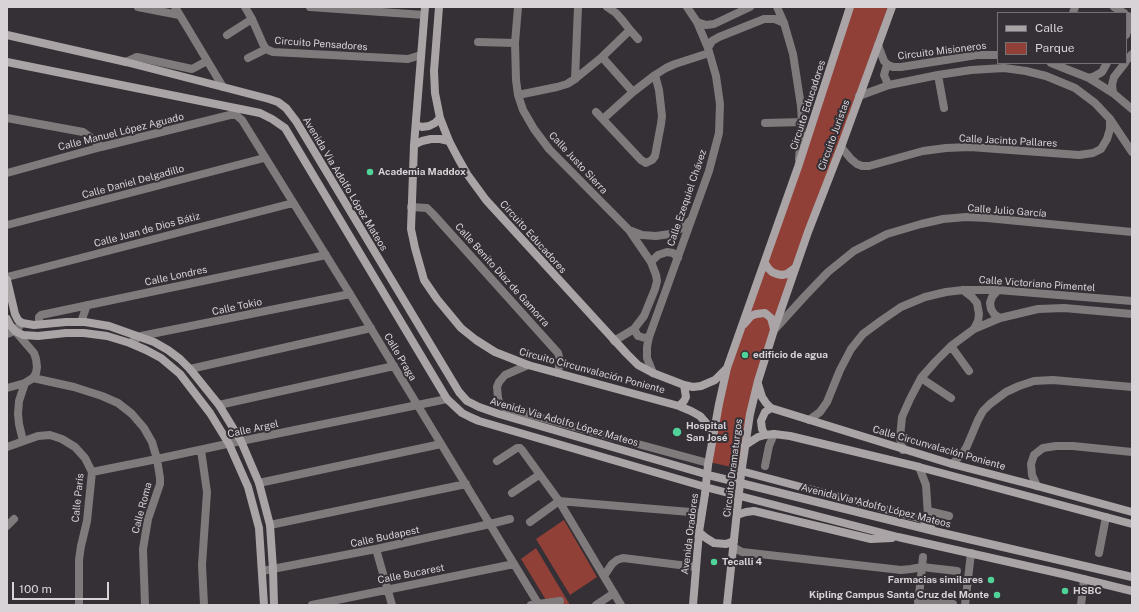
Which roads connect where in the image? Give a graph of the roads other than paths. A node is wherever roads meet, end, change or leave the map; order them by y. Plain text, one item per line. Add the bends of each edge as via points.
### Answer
1 (138, 7) edge
2 (175, 7) edge
3 (245, 7) edge
4 (310, 7) edge
5 (439, 7) edge
6 (518, 7) edge
7 (578, 7) edge
8 (607, 7) edge
9 (686, 7) edge
10 (750, 7) edge
11 (777, 7) edge
12 (850, 7) edge
13 (890, 9) edge
14 (425, 11) edge
15 (179, 15) junction
16 (1127, 15) edge
17 (252, 18) junction
18 (697, 22) junction
19 (784, 22) junction
20 (630, 30) junction
21 (1127, 32) edge
22 (7, 35) edge
23 (227, 35) dead end
24 (638, 39) dead end
25 (478, 42) dead end
26 (516, 43) junction
27 (878, 44) junction
28 (266, 49) junction
29 (708, 51) junction
30 (421, 55) junction
31 (997, 55) edge
32 (602, 57) junction
33 (248, 58) dead end
34 (207, 61) junction
35 (7, 62) edge
36 (126, 62) junction
37 (1054, 64) edge
38 (1106, 64) edge
39 (1124, 64) edge
40 (888, 65) junction
41 (655, 75) junction
42 (938, 75) junction
43 (1089, 78) junction
44 (574, 79) junction
45 (889, 85) junction
46 (222, 88) junction
47 (633, 92) junction
48 (1113, 94) junction
49 (518, 95) junction
50 (860, 96) junction
51 (944, 108) dead end
52 (240, 109) junction
53 (1132, 109) edge
54 (596, 112) dead end
55 (230, 115) junction
56 (7, 118) edge
57 (440, 118) junction
58 (1110, 118) junction
59 (242, 120) junction
60 (603, 120) junction
61 (802, 122) junction
62 (765, 123) dead end
63 (416, 125) junction
64 (1128, 140) edge
65 (449, 141) junction
66 (414, 145) junction
67 (101, 147) junction
68 (841, 147) junction
69 (1132, 152) edge
70 (264, 158) junction
71 (798, 167) junction
72 (7, 172) edge
73 (293, 203) junction
74 (411, 207) junction
75 (692, 219) junction
76 (7, 225) edge
77 (629, 230) junction
78 (1132, 232) edge
79 (326, 255) junction
80 (678, 258) junction
81 (651, 262) junction
82 (765, 263) junction
83 (795, 267) junction
84 (7, 277) edge
85 (7, 280) edge
86 (963, 290) junction
87 (998, 290) junction
88 (350, 294) junction
89 (1132, 301) edge
90 (87, 305) junction
91 (1132, 314) edge
92 (1000, 318) junction
93 (7, 319) edge
94 (81, 322) junction
95 (22, 323) junction
96 (39, 324) junction
97 (742, 326) junction
98 (371, 328) junction
99 (634, 329) junction
100 (974, 329) junction
101 (774, 330) junction
102 (11, 332) edge
103 (141, 336) junction
104 (649, 337) junction
105 (614, 341) junction
106 (130, 344) junction
107 (950, 346) junction
108 (528, 365) junction
109 (394, 366) junction
110 (727, 368) junction
111 (190, 370) junction
112 (969, 371) dead end
113 (558, 372) junction
114 (653, 373) junction
115 (33, 378) junction
116 (921, 378) junction
117 (758, 381) junction
118 (24, 383) junction
119 (684, 385) junction
120 (1132, 387) edge
121 (7, 388) edge
122 (951, 398) dead end
123 (447, 399) junction
124 (219, 404) junction
125 (418, 405) junction
126 (679, 406) junction
127 (771, 408) junction
128 (809, 420) junction
129 (774, 434) junction
130 (714, 435) junction
131 (765, 435) junction
132 (23, 440) junction
133 (241, 441) junction
134 (230, 444) junction
135 (441, 444) junction
136 (744, 446) junction
137 (7, 447) edge
138 (201, 450) junction
139 (903, 450) junction
140 (1132, 452) edge
141 (157, 460) junction
142 (497, 461) dead end
143 (708, 464) junction
144 (952, 464) junction
145 (765, 466) dead end
146 (919, 467) junction
147 (92, 472) junction
148 (741, 472) junction
149 (539, 475) junction
150 (259, 483) junction
151 (466, 484) junction
152 (1038, 486) junction
153 (512, 493) dead end
154 (558, 501) junction
155 (1132, 512) edge
156 (702, 513) junction
157 (737, 516) junction
158 (949, 516) dead end
159 (1106, 516) junction
160 (14, 519) dead end
161 (510, 519) dead end
162 (530, 522) dead end
163 (490, 524) junction
164 (1132, 524) edge
165 (270, 525) junction
166 (7, 526) edge
167 (934, 531) junction
168 (699, 532) junction
169 (898, 537) junction
170 (733, 544) junction
171 (376, 549) junction
172 (971, 553) junction
173 (1099, 553) dead end
174 (923, 557) dead end
175 (514, 564) junction
176 (696, 567) junction
177 (922, 567) junction
178 (273, 569) junction
179 (262, 571) junction
180 (957, 571) dead end
181 (604, 576) junction
182 (1132, 577) edge
183 (1084, 579) junction
184 (387, 589) junction
185 (1132, 592) edge
186 (614, 593) junction
187 (560, 601) dead end
188 (918, 603) edge
189 (536, 604) edge
190 (953, 604) dead end
191 (79, 605) edge
192 (145, 605) edge
193 (204, 605) edge
194 (264, 605) edge
195 (274, 605) edge
196 (312, 605) edge
197 (392, 605) edge
198 (596, 605) edge
199 (621, 605) edge
200 (692, 605) edge
201 (727, 605) edge
202 (965, 605) edge
203 (1081, 605) edge

1 - 15 street
2 - 15 street
3 - 17 street, Circuito Pensadores
4 - 14 street
5 - 57 main road, Circuito Educadores via 434,71
6 - 26 street, Calle Justo Sierra
7 - 44 street
8 - 20 street via 624,21
9 - 18 street, Calle Ezequiel Chávez
10 - 18 street via 714,24
11 - 19 street
12 - 71 main road, Circuito Educadores
13 - 27 main road
14 - 30 main road, Circuito Circunvalación Poniente
15 - 34 street
16 - 21 street
17 - 23 street
17 - 28 street, Circuito Pensadores
18 - 29 street, Calle Ezequiel Chávez
19 - 29 street via 764,19 712,41
19 - 61 street via 793,54
20 - 24 street
20 - 32 street
22 - 36 main road, Avenida Via Adolfo López Mateos
25 - 26 street
26 - 49 street, Calle Justo Sierra
27 - 40 street, Circuito Misioneros
27 - 50 main road
28 - 30 street, Circuito Pensadores via 273,52 408,59
28 - 33 street
29 - 41 street
29 - 75 street, Calle Ezequiel Chávez via 716,76 720,104 719,133
30 - 63 main road, Circuito Circunvalación Poniente
31 - 40 street, Circuito Misioneros via 977,55 901,67
32 - 44 street
32 - 47 street
34 - 36 street via 192,69 137,57
34 - 46 street
35 - 52 main road
36 - 46 main road, Avenida Via Adolfo López Mateos
37 - 43 street
38 - 43 street via 1102,72
39 - 48 street via 1114,77
40 - 45 street via 884,75
41 - 47 street
41 - 60 street via 662,124 652,160 646,163 641,160
42 - 45 street, Circuito Juristas
42 - 51 street
42 - 58 street, Circuito Juristas via 1004,68 1026,71 1075,88
43 - 48 street
44 - 49 street via 557,87
45 - 50 street, Circuito Juristas
46 - 167 main road, Avenida Via Adolfo López Mateos via 269,99 286,108 453,383 467,401 499,414 712,476
47 - 60 street
48 - 53 street
49 - 77 street, Calle Justo Sierra via 534,130 549,149
50 - 68 main road, Circuito Juristas
52 - 55 street
52 - 59 street
52 - 123 main road via 260,113 285,128
54 - 60 street
55 - 59 street via 236,115
55 - 67 street, Calle Manuel López Aguado
56 - 67 street via 83,132
57 - 63 main road via 429,126
57 - 65 main road, Circuito Educadores
58 - 64 street, Circuito Juristas
58 - 68 street, Calle Jacinto Pallares via 1107,139 1100,149 1079,155 970,147 946,148 862,166 851,159
59 - 70 street, Calle Praga
61 - 62 street
61 - 71 street
63 - 66 main road, Circuito Circunvalación Poniente
64 - 69 street, Circuito Juristas
65 - 66 main road via 431,139
65 - 105 main road, Circuito Educadores via 467,174 486,200
66 - 74 main road, Circuito Circunvalación Poniente
67 - 72 street, Calle Manuel López Aguado
68 - 83 main road, Circuito Juristas
70 - 73 street, Calle Praga
70 - 76 street, Calle Daniel Delgadillo
71 - 82 main road, Circuito Educadores
73 - 79 street, Calle Praga
73 - 84 street, Calle Juan de Dios Bátiz
74 - 108 main road, Circuito Circunvalación Poniente via 411,229 420,266 424,280 436,299 461,328 476,340 495,352
74 - 113 street, Calle Benito Díaz de Gamorra via 427,208 558,353
75 - 77 street, Calle Justo Sierra via 670,234 642,235
75 - 80 street, Calle Ezequiel Chávez
77 - 81 street, Calle Justo Sierra
78 - 101 street, Calle Julio García via 966,217 921,224 887,234 854,251 828,272
79 - 88 street, Calle Praga
79 - 90 street, Calle Londres
80 - 81 street via 673,252 668,252 658,255
80 - 104 street, Calle Ezequiel Chávez
81 - 99 street, Calle Justo Sierra via 657,281 655,289 644,316
82 - 83 main road via 772,272 782,275 788,274
82 - 97 main road, Circuito Educadores
83 - 101 main road, Circuito Juristas
85 - 95 main road via 15,314
86 - 87 street, Calle Victoriano Pimentel
86 - 100 street via 977,303 979,314
86 - 128 street, Calle Victoriano Pimentel via 925,297 901,307 864,334 851,349 827,402 820,412
87 - 89 street, Calle Victoriano Pimentel
87 - 92 street via 990,303 994,314
88 - 98 street, Calle Praga
88 - 103 street, Calle Tokio
90 - 94 street
90 - 96 street, Calle Londres via 40,315
91 - 92 street via 1038,308
92 - 100 street
93 - 102 main road
94 - 96 main road
94 - 103 main road via 109,326
95 - 96 main road
95 - 102 street
97 - 101 main road via 751,316 765,313 771,318
97 - 110 main road, Circuito Educadores
98 - 109 street, Calle Praga
98 - 111 street
99 - 104 street via 638,336
99 - 105 street, Calle Justo Sierra
100 - 107 street
101 - 117 main road, Circuito Juristas
102 - 106 main road via 33,336 84,333 107,336
102 - 115 street via 34,353 37,367
103 - 106 street, Calle Tokio
103 - 111 main road via 168,350
104 - 114 street, Calle Ezequiel Chávez via 647,358
105 - 114 main road, Circuito Educadores via 638,364
106 - 134 main road via 161,358 180,374
107 - 112 street
107 - 116 street
108 - 113 main road, Circuito Circunvalación Poniente
108 - 143 street via 506,375 500,382 498,398 505,408
109 - 124 street
109 - 125 street, Calle Praga
110 - 119 main road, Circuito Educadores via 708,384 693,387
110 - 130 main road, Circuito Educadores
111 - 124 main road
113 - 126 main road, Circuito Circunvalación Poniente
114 - 119 main road, Circuito Educadores
115 - 118 street
115 - 141 street, Calle Roma via 74,387 118,403 144,428 152,442
116 - 122 street
116 - 139 street via 902,418 900,438
117 - 127 main road via 762,397
117 - 136 main road, Circuito Dramaturgos
118 - 121 street
118 - 132 street via 18,414
119 - 126 main road via 686,397
120 - 144 street via 1053,380 1034,381 1019,386 1006,392 983,411 963,453
123 - 125 street, Calle Argel
123 - 169 main road via 462,413 479,421 709,488
124 - 133 main road
125 - 133 street, Calle Argel
125 - 135 street, Calle Praga
126 - 130 main road, Circuito Circunvalación Poniente via 700,416
127 - 128 main road, Calle Circunvalación Poniente
127 - 131 main road via 765,412 761,421
128 - 139 main road, Calle Circunvalación Poniente
129 - 131 main road
129 - 145 street
129 - 146 main road
130 - 143 main road, Circuito Educadores
131 - 136 main road
132 - 137 street, Calle París
132 - 147 street, Calle París via 50,435 62,439 85,458
133 - 134 street, Calle Argel
133 - 150 main road
134 - 138 street, Calle Argel
134 - 179 main road via 248,487 259,528
135 - 150 street
135 - 151 street, Calle Praga
136 - 148 main road, Circuito Dramaturgos
138 - 141 street, Calle Argel
138 - 193 street via 207,492 202,565
139 - 144 main road, Calle Circunvalación Poniente
140 - 152 street via 1073,446 1043,448 1034,455 1031,464 1032,475
141 - 147 street, Calle Argel
141 - 192 street, Calle Roma via 160,484 148,519 143,549
142 - 149 street via 520,448
143 - 156 main road, Avenida Oradores, bridge
144 - 152 main road, Calle Circunvalación Poniente
146 - 158 street via 926,485 928,514
146 - 159 main road
147 - 191 street, Calle París via 87,520 79,560
148 - 157 main road, Circuito Dramaturgos, bridge
148 - 167 main road via 922,519
149 - 153 street
149 - 154 street
150 - 165 main road
151 - 163 street, Calle Praga
151 - 165 street
152 - 155 main road, Calle Circunvalación Poniente
154 - 156 street
154 - 162 street
154 - 181 street
156 - 168 main road, Avenida Oradores
157 - 169 main road via 754,511 871,539
157 - 170 main road, Circuito Dramaturgos
159 - 164 main road
159 - 173 street
160 - 166 street
161 - 163 street, Calle Budapest
163 - 171 street, Calle Budapest
163 - 175 street, Calle Praga
165 - 178 main road
167 - 182 main road, Avenida Via Adolfo López Mateos
168 - 170 main road via 714,543
168 - 176 main road, Avenida Oradores
169 - 172 main road
170 - 177 street via 742,552 901,570
170 - 201 main road, Circuito Dramaturgos
171 - 178 street, Calle Budapest
171 - 184 street
172 - 183 main road
172 - 202 street
174 - 177 street
175 - 184 street, Calle Bucarest
175 - 189 street, Calle Praga
176 - 181 street via 623,558 612,564
176 - 200 main road, Avenida Oradores
177 - 180 street
177 - 188 street
178 - 179 street, Calle Budapest
178 - 195 main road
179 - 194 main road
181 - 186 street
183 - 185 main road
183 - 203 street
184 - 196 street, Calle Bucarest
184 - 197 street
186 - 198 street
186 - 199 street
187 - 189 street
188 - 190 street

